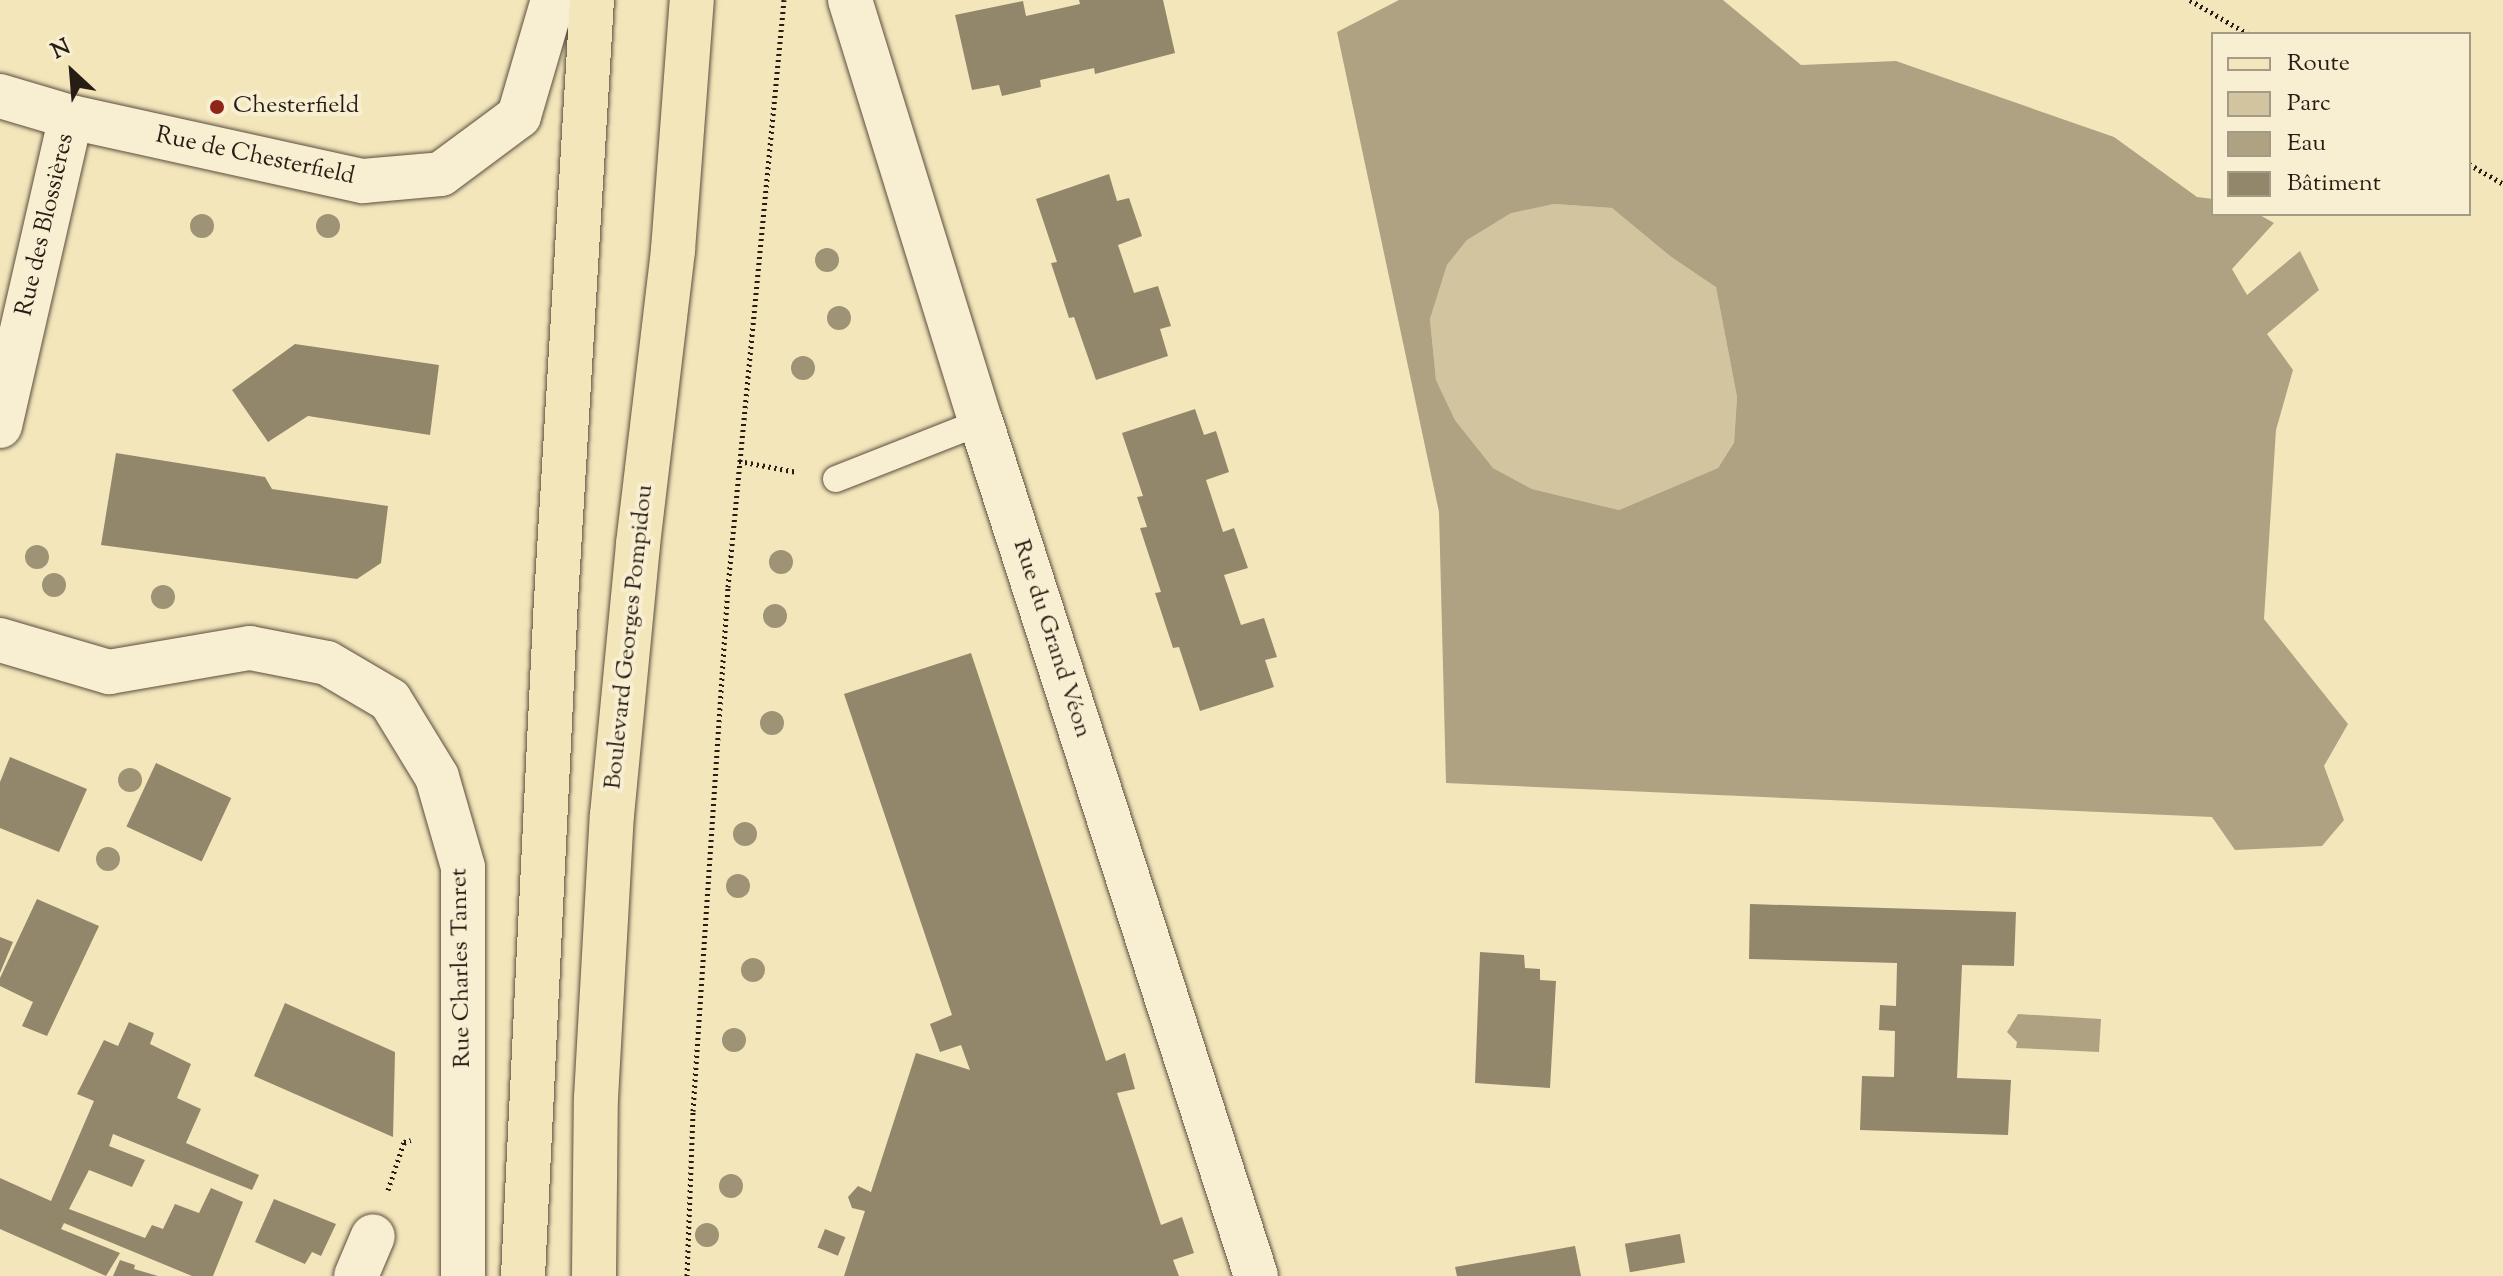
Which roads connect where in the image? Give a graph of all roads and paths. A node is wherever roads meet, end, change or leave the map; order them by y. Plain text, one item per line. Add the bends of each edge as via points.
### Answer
1 (553, 0) edge
2 (592, 0) edge
3 (692, 0) edge
4 (784, 0) edge
5 (850, 0) edge
6 (2190, 0) edge
7 (2245, 32) edge
8 (0, 96) edge
9 (71, 117) junction
10 (2471, 165) edge
11 (2503, 184) edge
12 (981, 422) junction
13 (0, 426) edge
14 (739, 461) junction
15 (836, 479) joint
16 (0, 640) edge
17 (465, 1122) junction
18 (373, 1236) joint
19 (356, 1276) edge
20 (463, 1276) edge
21 (523, 1276) edge
22 (594, 1276) edge
23 (687, 1276) edge
24 (1256, 1276) edge

1 - 9 street, Rue de Chesterfield via 519,116 441,174 363,181
2 - 21 main road via 556,585
3 - 22 main road, Boulevard Georges Pompidou via 673,250 612,815 596,1098
4 - 14 path
5 - 12 street, Rue du Grand Véon
6 - 7 path
8 - 9 street, Rue de Chesterfield
9 - 13 street, Rue des Blossières
10 - 11 path
12 - 15 lane
12 - 24 street, Rue du Grand Véon
14 - 15 path
14 - 23 path via 694,1095
16 - 17 street, Rue Charles Tanret via 109,672 250,648 327,663 390,700 437,777 463,867
17 - 18 path via 404,1142
17 - 20 street, Rue Charles Tanret
18 - 19 street

